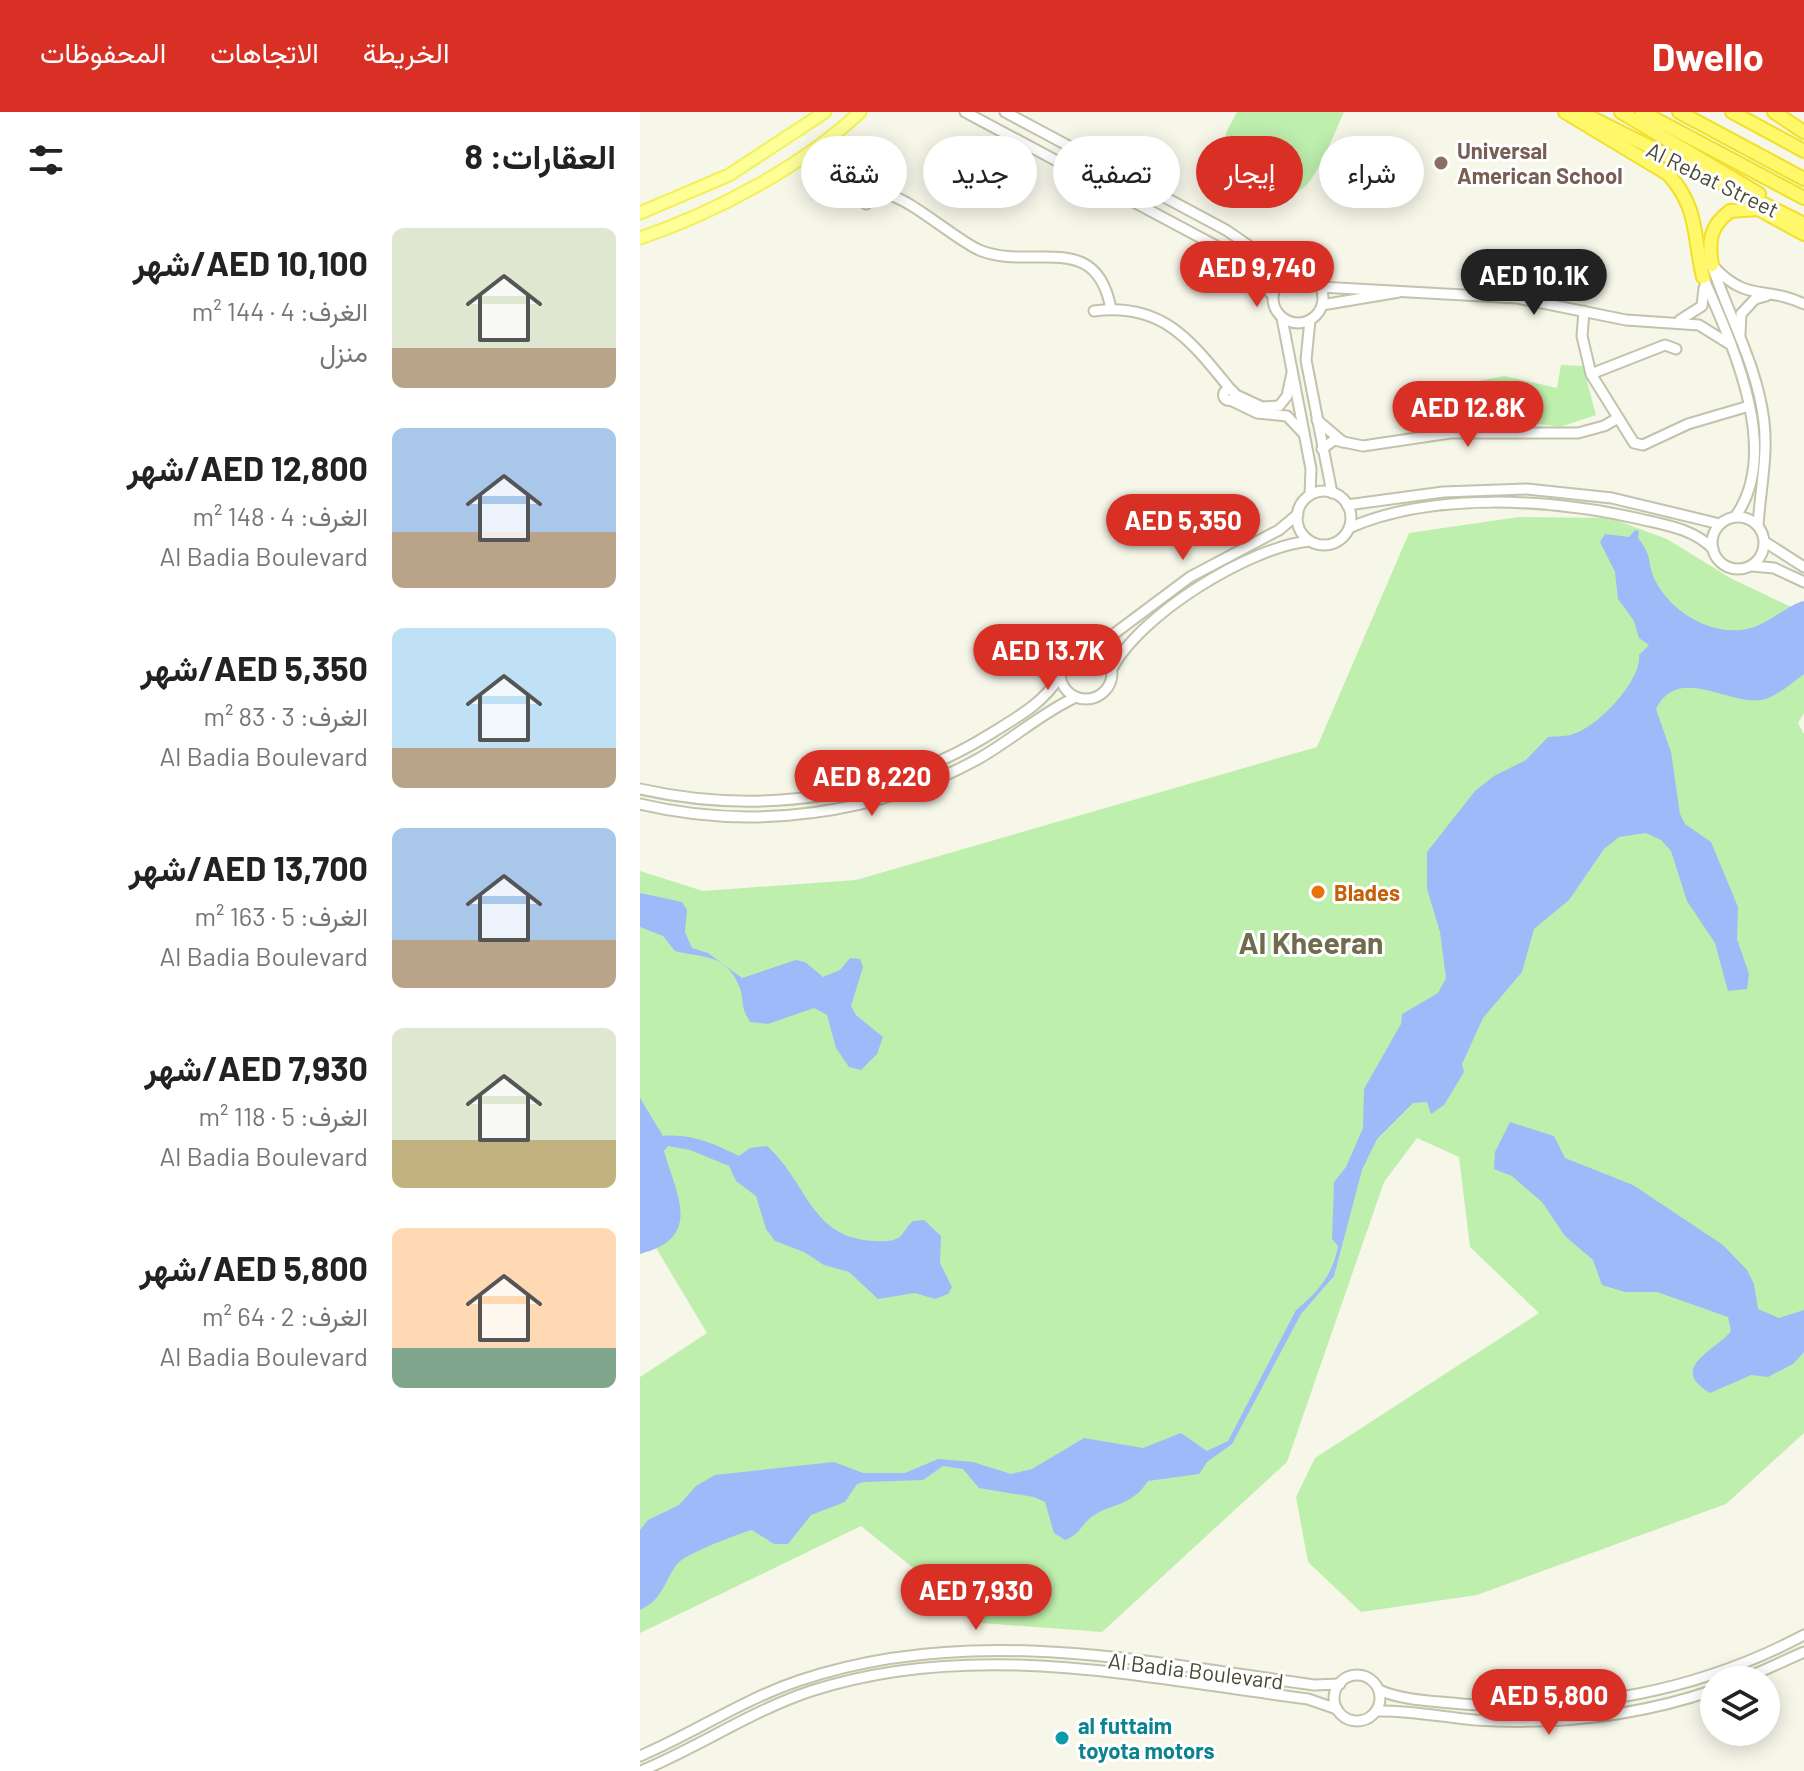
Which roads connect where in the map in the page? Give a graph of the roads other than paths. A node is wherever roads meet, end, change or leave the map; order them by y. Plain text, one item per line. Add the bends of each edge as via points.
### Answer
1 (825, 112) edge
2 (871, 112) edge
3 (965, 112) edge
4 (1005, 112) edge
5 (1565, 112) edge
6 (1580, 112) edge
7 (1621, 112) edge
8 (1642, 112) edge
9 (1679, 112) edge
10 (1732, 112) edge
11 (1774, 112) edge
12 (857, 114) edge
13 (1804, 132) edge
14 (1804, 151) edge
15 (1804, 179) edge
16 (1804, 198) edge
17 (907, 205) edge
18 (1780, 210) junction
19 (640, 213) edge
20 (1804, 224) edge
21 (1804, 234) edge
22 (640, 238) edge
23 (1712, 265) junction
24 (1290, 274) junction
25 (1703, 277) junction
26 (1320, 287) junction
27 (1399, 292) junction
28 (1272, 295) junction
29 (1781, 295) junction
30 (1804, 304) edge
31 (1322, 305) junction
32 (1111, 309) junction
33 (1094, 311) dead end
34 (1587, 312) junction
35 (1282, 318) junction
36 (1310, 320) junction
37 (1668, 322) junction
38 (1736, 344) junction
39 (1676, 349) dead end
40 (1293, 369) junction
41 (1591, 374) junction
42 (1230, 394) junction
43 (1610, 406) junction
44 (1749, 406) junction
45 (1618, 418) junction
46 (1317, 420) junction
47 (1595, 429) junction
48 (1304, 435) junction
49 (1343, 442) junction
50 (1322, 449) junction
51 (1332, 493) junction
52 (1310, 495) junction
53 (1347, 505) junction
54 (1298, 514) junction
55 (1735, 517) junction
56 (1720, 524) junction
57 (1758, 526) junction
58 (1349, 528) junction
59 (1310, 541) junction
60 (1765, 542) junction
61 (1713, 549) junction
62 (1752, 566) junction
63 (1804, 567) edge
64 (1804, 582) edge
65 (1095, 648) junction
66 (1112, 669) junction
67 (1060, 676) junction
68 (1076, 697) junction
69 (887, 781) junction
70 (640, 789) edge
71 (640, 804) edge
72 (853, 805) junction
73 (1804, 1635) edge
74 (1804, 1652) edge
75 (1773, 1666) edge
76 (1340, 1684) junction
77 (1379, 1690) junction
78 (1700, 1694) edge
79 (1337, 1709) junction
80 (1376, 1711) junction
81 (640, 1756) edge
82 (641, 1771) edge

1 - 19 main road via 729,175
2 - 12 main road
3 - 28 street via 1220,248
4 - 24 street via 1226,230
5 - 25 highway via 1668,174 1681,188 1690,204
6 - 18 highway, Al Rebat Street
7 - 18 highway
8 - 16 highway, Al Rebat Street
9 - 15 highway, Al Rebat Street
10 - 14 highway
11 - 13 highway
12 - 22 main road via 736,196
17 - 32 street via 991,254 1080,260 1101,278
18 - 20 highway, Al Rebat Street
21 - 23 highway via 1758,209 1730,211 1714,226
23 - 29 street via 1742,290
23 - 38 street
24 - 26 street via 1311,276
24 - 28 street
25 - 37 street via 1705,296 1699,310
25 - 38 street
26 - 27 street
26 - 31 street
27 - 31 street
27 - 34 street via 1499,295
28 - 35 street
29 - 30 street
29 - 38 street via 1747,305
31 - 36 street
32 - 33 street
32 - 42 street via 1141,311 1165,321
34 - 37 street
34 - 41 street via 1583,340
35 - 36 street via 1293,323
35 - 40 street
36 - 46 street via 1305,351
37 - 38 street via 1704,327
38 - 44 street
38 - 57 street via 1755,378 1764,423
39 - 41 street via 1665,345
40 - 42 street via 1288,392 1275,407
40 - 48 street
41 - 43 street
42 - 48 street via 1257,413 1287,416
43 - 45 street
43 - 47 street
44 - 45 street via 1640,445 1631,441
44 - 55 street via 1750,488
45 - 47 street
46 - 49 street
46 - 50 street
47 - 49 street via 1434,434 1363,446
48 - 52 street
49 - 50 street via 1332,440
50 - 51 street
51 - 52 street
51 - 53 street
52 - 54 street
53 - 56 street via 1457,491 1527,489 1612,498
53 - 58 street
54 - 59 street
54 - 65 street via 1279,530 1190,577
55 - 56 street
55 - 57 street
56 - 61 street
57 - 60 street
58 - 59 street via 1334,543
58 - 61 street via 1383,516 1450,506 1547,504 1665,525 1696,535
59 - 66 street via 1282,545 1195,592 1130,642
60 - 62 street
60 - 63 street
61 - 62 street via 1731,569
62 - 64 street via 1774,568
65 - 66 street
65 - 67 street via 1071,652
66 - 68 street via 1110,685 1102,694
67 - 68 street
67 - 69 street via 1043,700 987,737
68 - 72 street via 961,768
69 - 70 street via 818,797 749,802
69 - 72 street via 857,796
71 - 72 street via 744,817 810,814
73 - 77 street via 1698,1680 1591,1702 1479,1705
74 - 75 street
76 - 77 street via 1360,1676
76 - 79 street
76 - 81 street, Al Badia Boulevard via 1046,1651 919,1653 784,1686
77 - 80 street
78 - 80 street via 1579,1718 1477,1720
79 - 80 street via 1353,1721
79 - 82 street, Al Badia Boulevard via 1308,1699 1075,1669 938,1665 874,1675 792,1698

